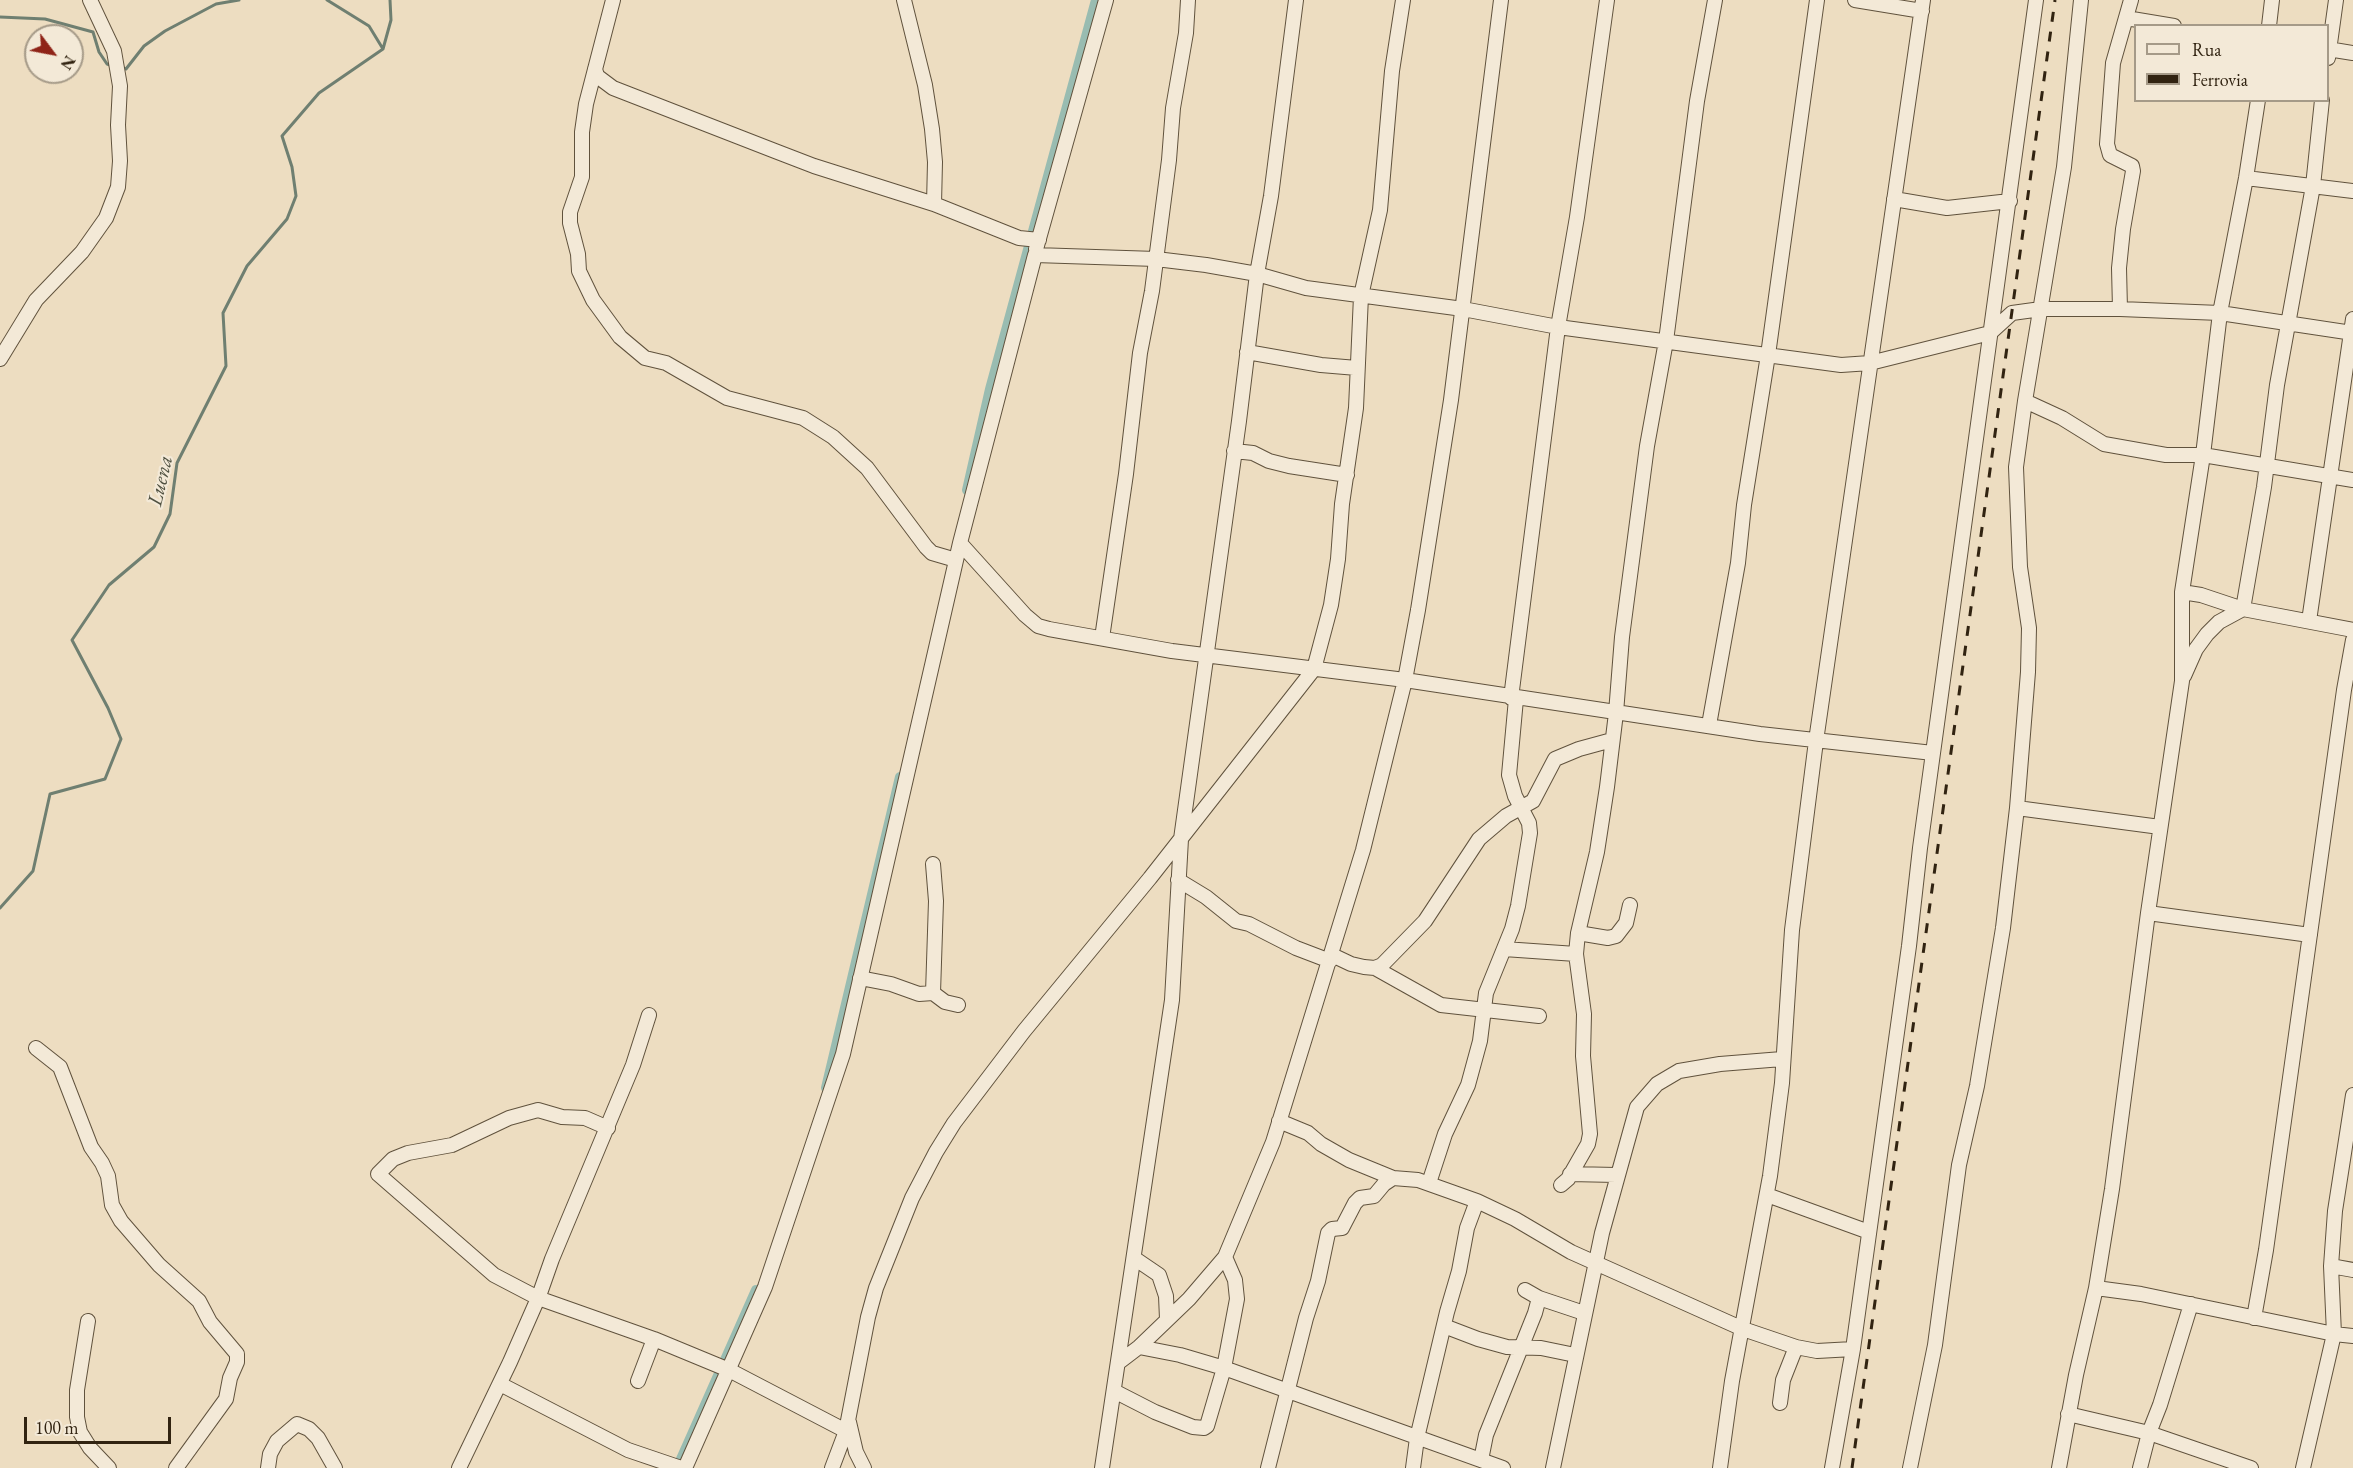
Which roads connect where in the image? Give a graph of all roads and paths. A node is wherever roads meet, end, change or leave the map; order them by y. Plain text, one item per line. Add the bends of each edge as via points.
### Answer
1 (90, 0) edge
2 (613, 0) edge
3 (904, 0) edge
4 (1106, 0) edge
5 (1188, 0) edge
6 (1296, 0) edge
7 (1403, 0) edge
8 (1501, 0) edge
9 (1606, 0) edge
10 (1715, 0) edge
11 (1817, 0) edge
12 (1855, 0) edge
13 (2036, 0) edge
14 (2081, 0) edge
15 (2131, 0) edge
16 (2272, 0) edge
17 (2336, 0) edge
18 (1922, 5) edge
19 (2126, 18) junction
20 (2162, 24) edge
21 (2269, 24) edge
22 (2329, 46) edge
23 (2329, 52) edge
24 (2353, 53) edge
25 (595, 69) junction
26 (2258, 102) edge
27 (2322, 102) edge
28 (2246, 178) junction
29 (2313, 186) junction
30 (2353, 190) edge
31 (1894, 199) junction
32 (2010, 201) junction
33 (934, 204) junction
34 (1039, 240) junction
35 (1035, 255) junction
36 (1156, 259) junction
37 (1257, 274) junction
38 (1361, 296) junction
39 (1463, 309) junction
40 (2041, 309) junction
41 (2120, 309) junction
42 (2220, 313) junction
43 (2288, 322) junction
44 (1558, 327) junction
45 (2352, 328) edge
46 (1990, 333) junction
47 (1666, 341) junction
48 (1247, 352) junction
49 (1768, 355) junction
50 (0, 360) edge
51 (1870, 363) junction
52 (1357, 368) junction
53 (2025, 401) junction
54 (1234, 451) junction
55 (2203, 455) junction
56 (2266, 465) junction
57 (1347, 475) junction
58 (2329, 476) junction
59 (2353, 480) edge
60 (960, 543) junction
61 (956, 560) junction
62 (2182, 592) junction
63 (2243, 609) junction
64 (2309, 621) junction
65 (2353, 630) edge
66 (1102, 638) junction
67 (2353, 640) edge
68 (1206, 655) junction
69 (1314, 669) junction
70 (1405, 680) junction
71 (2182, 681) junction
72 (1514, 698) junction
73 (1616, 713) junction
74 (1709, 725) junction
75 (1612, 740) junction
76 (1816, 741) junction
77 (1933, 753) junction
78 (1522, 808) junction
79 (2017, 808) junction
80 (2160, 827) junction
81 (1181, 839) junction
82 (933, 864) dead end
83 (1178, 880) junction
84 (1630, 905) dead end
85 (2148, 913) junction
86 (1578, 933) junction
87 (2310, 935) junction
88 (1504, 949) junction
89 (1576, 954) junction
90 (1331, 958) junction
91 (1375, 968) junction
92 (860, 978) junction
93 (933, 993) junction
94 (958, 1005) dead end
95 (1484, 1010) junction
96 (649, 1015) dead end
97 (1539, 1016) dead end
98 (36, 1048) dead end
99 (1782, 1059) junction
100 (2353, 1095) edge
101 (1279, 1121) junction
102 (608, 1128) junction
103 (1617, 1175) junction
104 (1393, 1178) junction
105 (1429, 1183) junction
106 (1767, 1195) junction
107 (1477, 1201) junction
108 (1869, 1232) junction
109 (1225, 1257) junction
110 (1134, 1258) junction
111 (1596, 1263) junction
112 (2331, 1266) junction
113 (2353, 1270) edge
114 (2096, 1288) junction
115 (1525, 1290) dead end
116 (538, 1298) junction
117 (1539, 1298) junction
118 (2191, 1304) junction
119 (1584, 1312) junction
120 (2254, 1318) junction
121 (1167, 1319) junction
122 (88, 1321) dead end
123 (1444, 1326) junction
124 (1743, 1329) junction
125 (2334, 1334) junction
126 (2353, 1336) edge
127 (654, 1339) junction
128 (1139, 1347) junction
129 (1796, 1347) junction
130 (1520, 1348) junction
131 (1853, 1348) junction
132 (1575, 1355) junction
133 (1118, 1363) junction
134 (1224, 1368) junction
135 (729, 1370) junction
136 (638, 1381) dead end
137 (500, 1384) junction
138 (1114, 1391) junction
139 (1288, 1392) junction
140 (1780, 1403) dead end
141 (2068, 1414) junction
142 (847, 1425) junction
143 (2149, 1433) junction
144 (1417, 1438) junction
145 (96, 1455) junction
146 (1481, 1460) junction
147 (91, 1468) edge
148 (109, 1468) edge
149 (176, 1468) edge
150 (268, 1468) edge
151 (335, 1468) edge
152 (459, 1468) edge
153 (681, 1468) edge
154 (685, 1468) edge
155 (832, 1468) edge
156 (864, 1468) edge
157 (1102, 1468) edge
158 (1268, 1468) edge
159 (1413, 1468) edge
160 (1503, 1468) edge
161 (1553, 1468) edge
162 (1720, 1468) edge
163 (1832, 1468) edge
164 (1910, 1468) edge
165 (2059, 1468) edge
166 (2140, 1468) edge
167 (2251, 1468) edge
168 (2303, 1468) edge

1 - 50 street via 114,51 120,86 118,187 106,218 82,252 36,300
2 - 25 street
3 - 33 street via 932,129
4 - 34 street
5 - 36 street
6 - 37 street
7 - 38 street via 1392,71 1380,210
8 - 39 street
9 - 44 street via 1578,217
10 - 47 street via 1697,101
11 - 49 street
12 - 18 street
13 - 32 street
14 - 40 street via 2064,167
15 - 19 street
16 - 21 street
17 - 22 street
18 - 31 street
19 - 20 street
19 - 41 street via 2113,63 2107,144 2110,155 2132,166 2133,171 2123,229
23 - 24 street
25 - 33 street via 597,76 613,88 814,166
25 - 61 street via 582,132 582,177 570,223 579,271 608,323 645,358 666,363 727,398 803,418 833,437 867,468 932,553
26 - 28 street
27 - 29 street
28 - 29 street
28 - 42 street
29 - 30 street
29 - 43 street
31 - 32 street via 1947,208
31 - 51 street
32 - 46 street
33 - 34 street via 1020,238
34 - 35 street
35 - 36 street
35 - 60 street
36 - 37 street
36 - 66 street
37 - 38 street via 1306,288
37 - 48 street
38 - 39 street
38 - 52 street
39 - 44 street
39 - 70 street
40 - 41 street
40 - 46 street via 2012,313
40 - 53 street
41 - 42 street
42 - 43 street
42 - 55 street
43 - 45 street
43 - 56 street
44 - 47 street
44 - 72 street
45 - 58 street
46 - 51 street
46 - 77 street
47 - 49 street
47 - 73 street via 1647,446
48 - 52 street
48 - 54 street
49 - 51 street via 1841,365
49 - 74 street via 1738,563
51 - 76 street
52 - 57 street
53 - 55 street via 2104,444 2166,455
53 - 79 street via 2016,467 2020,567 2029,628
54 - 57 street via 1253,453 1288,466
54 - 68 street
55 - 56 street
55 - 62 street
56 - 58 street
56 - 63 street
57 - 69 street via 1331,605
58 - 59 street
58 - 64 street
60 - 61 street
60 - 66 street via 1038,626
61 - 92 street
62 - 63 street
62 - 71 street
63 - 64 street
63 - 71 street via 2219,622 2207,634
64 - 65 street
66 - 68 street
67 - 87 street
68 - 69 street
68 - 81 street
69 - 70 street
69 - 81 street
70 - 72 street
70 - 90 street via 1363,850
71 - 80 street
72 - 73 street
72 - 78 street via 1509,775
73 - 74 street
73 - 75 street
74 - 76 street
75 - 78 street via 1555,759 1533,801
75 - 86 street via 1597,852
76 - 77 street
76 - 99 street via 1792,930
77 - 108 street
78 - 88 street via 1529,823 1529,843 1518,906
78 - 91 street via 1479,839 1425,921
79 - 80 street
79 - 164 street via 1991,1008 1959,1165 1935,1346
80 - 85 street
81 - 83 street
81 - 142 street via 1024,1031 936,1152 912,1198 876,1288
82 - 93 street
83 - 90 street via 1236,921 1296,948
83 - 110 street via 1172,1000
84 - 86 street via 1626,923 1616,936
85 - 87 street
85 - 114 street
86 - 89 street
87 - 120 street
88 - 89 street
88 - 95 street via 1486,993
89 - 103 street via 1584,1014 1583,1056 1590,1134 1566,1179
90 - 91 street
90 - 101 street
91 - 95 street via 1440,1005
92 - 93 street via 919,994
92 - 135 street via 843,1054 820,1125 765,1287
93 - 94 street
95 - 97 street
95 - 105 street via 1468,1085 1445,1134
96 - 102 street
98 - 149 street via 60,1067 91,1147 108,1176 116,1213 159,1265 199,1301 210,1322 237,1354 226,1399
99 - 103 street via 1691,1068 1671,1074 1637,1107
99 - 106 street
100 - 112 street via 2335,1211
101 - 104 street via 1308,1133 1349,1160
101 - 109 street
102 - 116 street
102 - 116 street via 585,1118 538,1110 510,1118 452,1145 393,1159 378,1174 494,1275
103 - 111 street
104 - 105 street
104 - 139 street via 1374,1196 1360,1198 1342,1228 1328,1233
105 - 107 street
106 - 108 street
106 - 124 street
107 - 111 street
107 - 123 street
108 - 131 street
109 - 121 street
109 - 134 street via 1235,1280 1236,1299
110 - 121 street via 1159,1275 1166,1296
110 - 133 street
111 - 119 street
111 - 124 street
112 - 113 street
112 - 125 street
114 - 118 street
114 - 141 street
115 - 117 street
116 - 127 street
116 - 137 street
117 - 119 street
117 - 130 street
118 - 120 street
118 - 143 street
119 - 132 street
120 - 125 street
121 - 128 street
122 - 145 street via 76,1417 80,1432
123 - 130 street via 1478,1339
123 - 144 street
124 - 129 street
124 - 162 street
125 - 126 street
125 - 168 street
127 - 135 street
127 - 136 street
128 - 133 street
128 - 134 street
129 - 131 street via 1816,1351
129 - 140 street via 1783,1380
130 - 132 street
130 - 146 street via 1486,1435
131 - 163 street
132 - 161 street
133 - 138 street
134 - 138 street via 1204,1428 1165,1416
134 - 139 street
135 - 142 street
135 - 154 street
137 - 152 street
137 - 153 street via 628,1450
138 - 157 street
139 - 144 street
139 - 158 street
141 - 143 street
141 - 165 street
142 - 155 street
142 - 156 street
143 - 166 street
143 - 167 street
144 - 146 street
144 - 159 street
145 - 147 street
145 - 148 street
146 - 160 street
150 - 151 street via 277,1441 297,1424 318,1438

